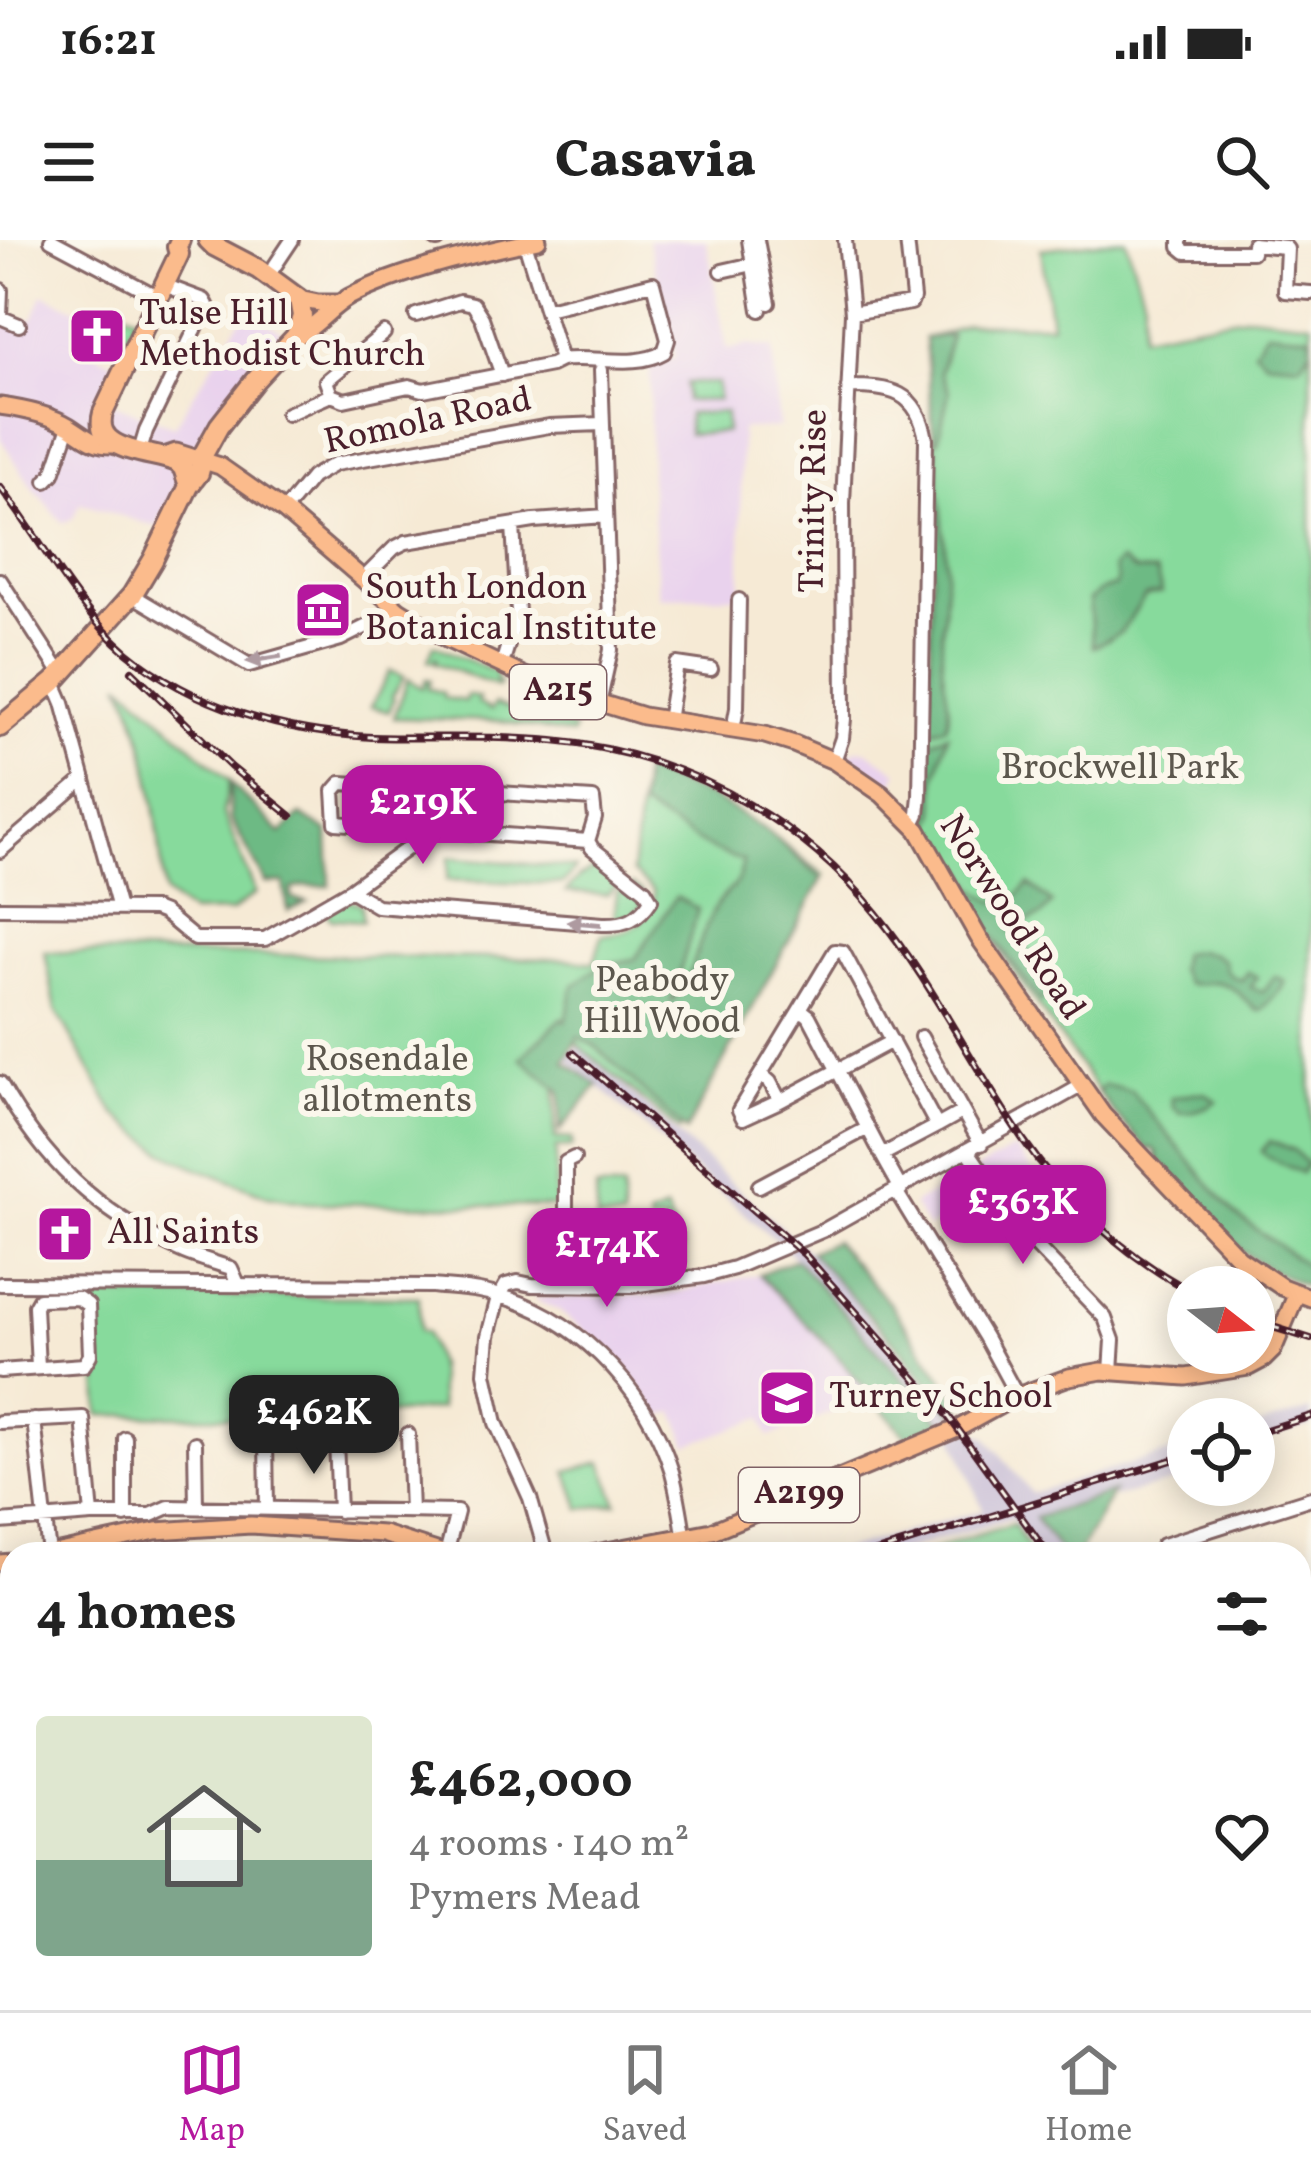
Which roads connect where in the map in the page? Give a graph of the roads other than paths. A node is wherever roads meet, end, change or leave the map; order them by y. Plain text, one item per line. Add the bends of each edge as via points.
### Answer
1 (292, 240) edge
2 (753, 240) edge
3 (907, 240) edge
4 (1180, 240) edge
5 (845, 241) edge
6 (61, 242) edge
7 (521, 242) edge
8 (211, 243) edge
9 (180, 247) edge
10 (753, 264) junction
11 (722, 271) dead end
12 (268, 276) junction
13 (1, 290) edge
14 (161, 291) junction
15 (1311, 293) edge
16 (299, 299) junction
17 (0, 301) edge
18 (339, 303) junction
19 (547, 309) junction
20 (852, 313) junction
21 (416, 315) dead end
22 (19, 325) dead end
23 (384, 333) dead end
24 (296, 336) junction
25 (561, 360) junction
26 (602, 370) dead end
27 (502, 375) junction
28 (848, 387) junction
29 (331, 395) junction
30 (0, 406) edge
31 (103, 412) junction
32 (287, 414) dead end
33 (602, 424) junction
34 (69, 426) junction
35 (217, 432) junction
36 (121, 444) junction
37 (190, 460) junction
38 (46, 481) dead end
39 (284, 511) junction
40 (606, 516) junction
41 (513, 525) junction
42 (363, 579) junction
43 (0, 580) edge
44 (132, 595) junction
45 (739, 600) dead end
46 (399, 610) junction
47 (502, 664) junction
48 (712, 669) dead end
49 (58, 678) junction
50 (599, 704) junction
51 (668, 721) junction
52 (0, 727) edge
53 (733, 730) junction
54 (834, 761) junction
55 (84, 779) junction
56 (913, 824) junction
57 (401, 827) junction
58 (434, 829) junction
59 (588, 841) junction
60 (410, 846) junction
61 (0, 851) edge
62 (350, 890) junction
63 (0, 908) edge
64 (119, 909) junction
65 (800, 1009) junction
66 (921, 1036) dead end
67 (892, 1041) junction
68 (838, 1071) junction
69 (760, 1074) junction
70 (0, 1083) edge
71 (1081, 1087) junction
72 (780, 1101) junction
73 (962, 1112) junction
74 (937, 1126) junction
75 (868, 1128) junction
76 (974, 1148) junction
77 (882, 1155) junction
78 (574, 1158) dead end
79 (759, 1186) dead end
80 (898, 1190) junction
81 (190, 1255) junction
82 (0, 1283) edge
83 (196, 1284) junction
84 (238, 1284) junction
85 (566, 1285) junction
86 (1304, 1296) edge
87 (504, 1298) junction
88 (38, 1368) junction
89 (0, 1371) edge
90 (1112, 1372) junction
91 (1017, 1396) junction
92 (34, 1420) junction
93 (0, 1422) edge
94 (408, 1434) dead end
95 (266, 1437) dead end
96 (125, 1438) dead end
97 (337, 1441) dead end
98 (195, 1443) dead end
99 (1311, 1498) edge
100 (196, 1507) junction
101 (267, 1508) junction
102 (339, 1511) junction
103 (411, 1511) junction
104 (92, 1515) junction
105 (125, 1516) junction
106 (46, 1519) junction
107 (0, 1522) edge
108 (49, 1542) edge
109 (106, 1542) edge
110 (408, 1542) edge
111 (451, 1542) edge
112 (543, 1542) edge
113 (685, 1542) edge
114 (694, 1542) edge
115 (1172, 1542) edge

1 - 12 street
2 - 10 street
2 - 10 street via 765,306
3 - 20 street via 912,301
4 - 15 street via 1186,252 1285,247 1285,291
5 - 20 street, Trinity Rise
6 - 14 street
7 - 18 main road via 388,280
7 - 19 street
8 - 9 highway
8 - 12 highway
9 - 14 highway
10 - 11 street
12 - 16 highway
13 - 17 street
14 - 31 highway
14 - 36 street via 207,304 146,431
16 - 18 main road
16 - 24 highway
17 - 22 street via 0,317
18 - 24 main road
19 - 25 street
19 - 25 street via 653,283 664,352
20 - 28 street, Trinity Rise
21 - 27 street via 473,304
23 - 29 street via 326,380
24 - 35 highway
25 - 27 street
26 - 33 street
27 - 29 street via 344,400
28 - 54 street, Trinity Rise via 844,719
28 - 56 street via 896,392 914,408 926,439 920,796
29 - 32 street
30 - 34 main road
31 - 34 main road
31 - 36 highway via 100,424
33 - 39 street, Romola Road via 335,464 312,477
33 - 40 street
34 - 36 main road
34 - 38 street
35 - 37 highway
35 - 37 main road via 214,448
36 - 37 highway, Norwood Road
37 - 39 main road, Norwood Road / A215
37 - 44 highway via 183,468 189,486
39 - 42 main road, Norwood Road / A215
40 - 41 street
40 - 50 street via 611,650
41 - 42 street via 406,542
41 - 47 street via 518,613
42 - 46 main road, Norwood Road / A215
43 - 49 street
46 -> 44 street via 341,639 249,665
44 - 49 highway
45 - 53 street
46 - 47 main road, Norwood Road / A215
47 - 50 main road, Norwood Road / A215
48 - 51 street via 677,664
49 - 52 highway
49 - 55 street
50 - 51 main road, Norwood Road / A215
51 - 53 main road, Norwood Road / A215
53 - 54 main road, Norwood Road / A215
54 - 56 main road, Norwood Road / A215
55 - 61 street
55 - 64 street
56 - 71 main road, Norwood Road / A215
57 - 58 street
57 - 59 street via 336,824 334,790 341,783 593,799
57 - 60 street
58 - 59 street
58 - 60 street
59 -> 62 street via 645,890 651,901 642,915 616,925 390,908
60 - 62 street
62 - 64 street via 265,939 195,939 154,909
63 - 64 street
65 - 67 street via 839,950
65 - 68 street
65 - 69 street
66 - 73 street
67 - 68 street
67 - 74 street
68 - 72 street
68 - 75 street
69 - 72 street
69 - 72 street via 740,1116
70 - 81 street via 34,1138 85,1192
71 - 76 street
71 - 86 main road, Norwood Road / A215 via 1228,1248
73 - 74 street
73 - 76 street
74 - 77 street
75 - 77 street
75 - 79 street
76 - 80 street
76 - 90 street via 1027,1236 1105,1318
77 - 80 street
78 - 85 street via 566,1162
80 - 85 street via 715,1274
80 - 91 street
81 - 83 street
81 - 84 street via 231,1268
82 - 83 street
83 - 84 street
84 - 87 street via 433,1286
85 - 87 street via 524,1284
86 - 90 main road, A2199 via 1273,1350 1249,1367 1186,1377
87 - 112 street via 484,1360 488,1395
87 - 113 street via 563,1325 625,1380 664,1450
88 - 88 street via 39,1298 78,1298 88,1305 90,1355 84,1364
88 - 89 street
90 - 91 main road, A2199 via 1076,1374
91 - 114 main road, A2199
92 - 93 street
92 - 104 street via 83,1418
92 - 106 street
94 - 103 street
95 - 101 street
96 - 105 street
97 - 102 street
98 - 100 street
99 - 115 street
100 - 101 street
100 - 105 street
101 - 102 street
102 - 103 street
103 - 111 street via 462,1512
104 - 105 street
104 - 106 street
106 - 107 street
106 - 108 street
109 - 110 main road via 251,1525

